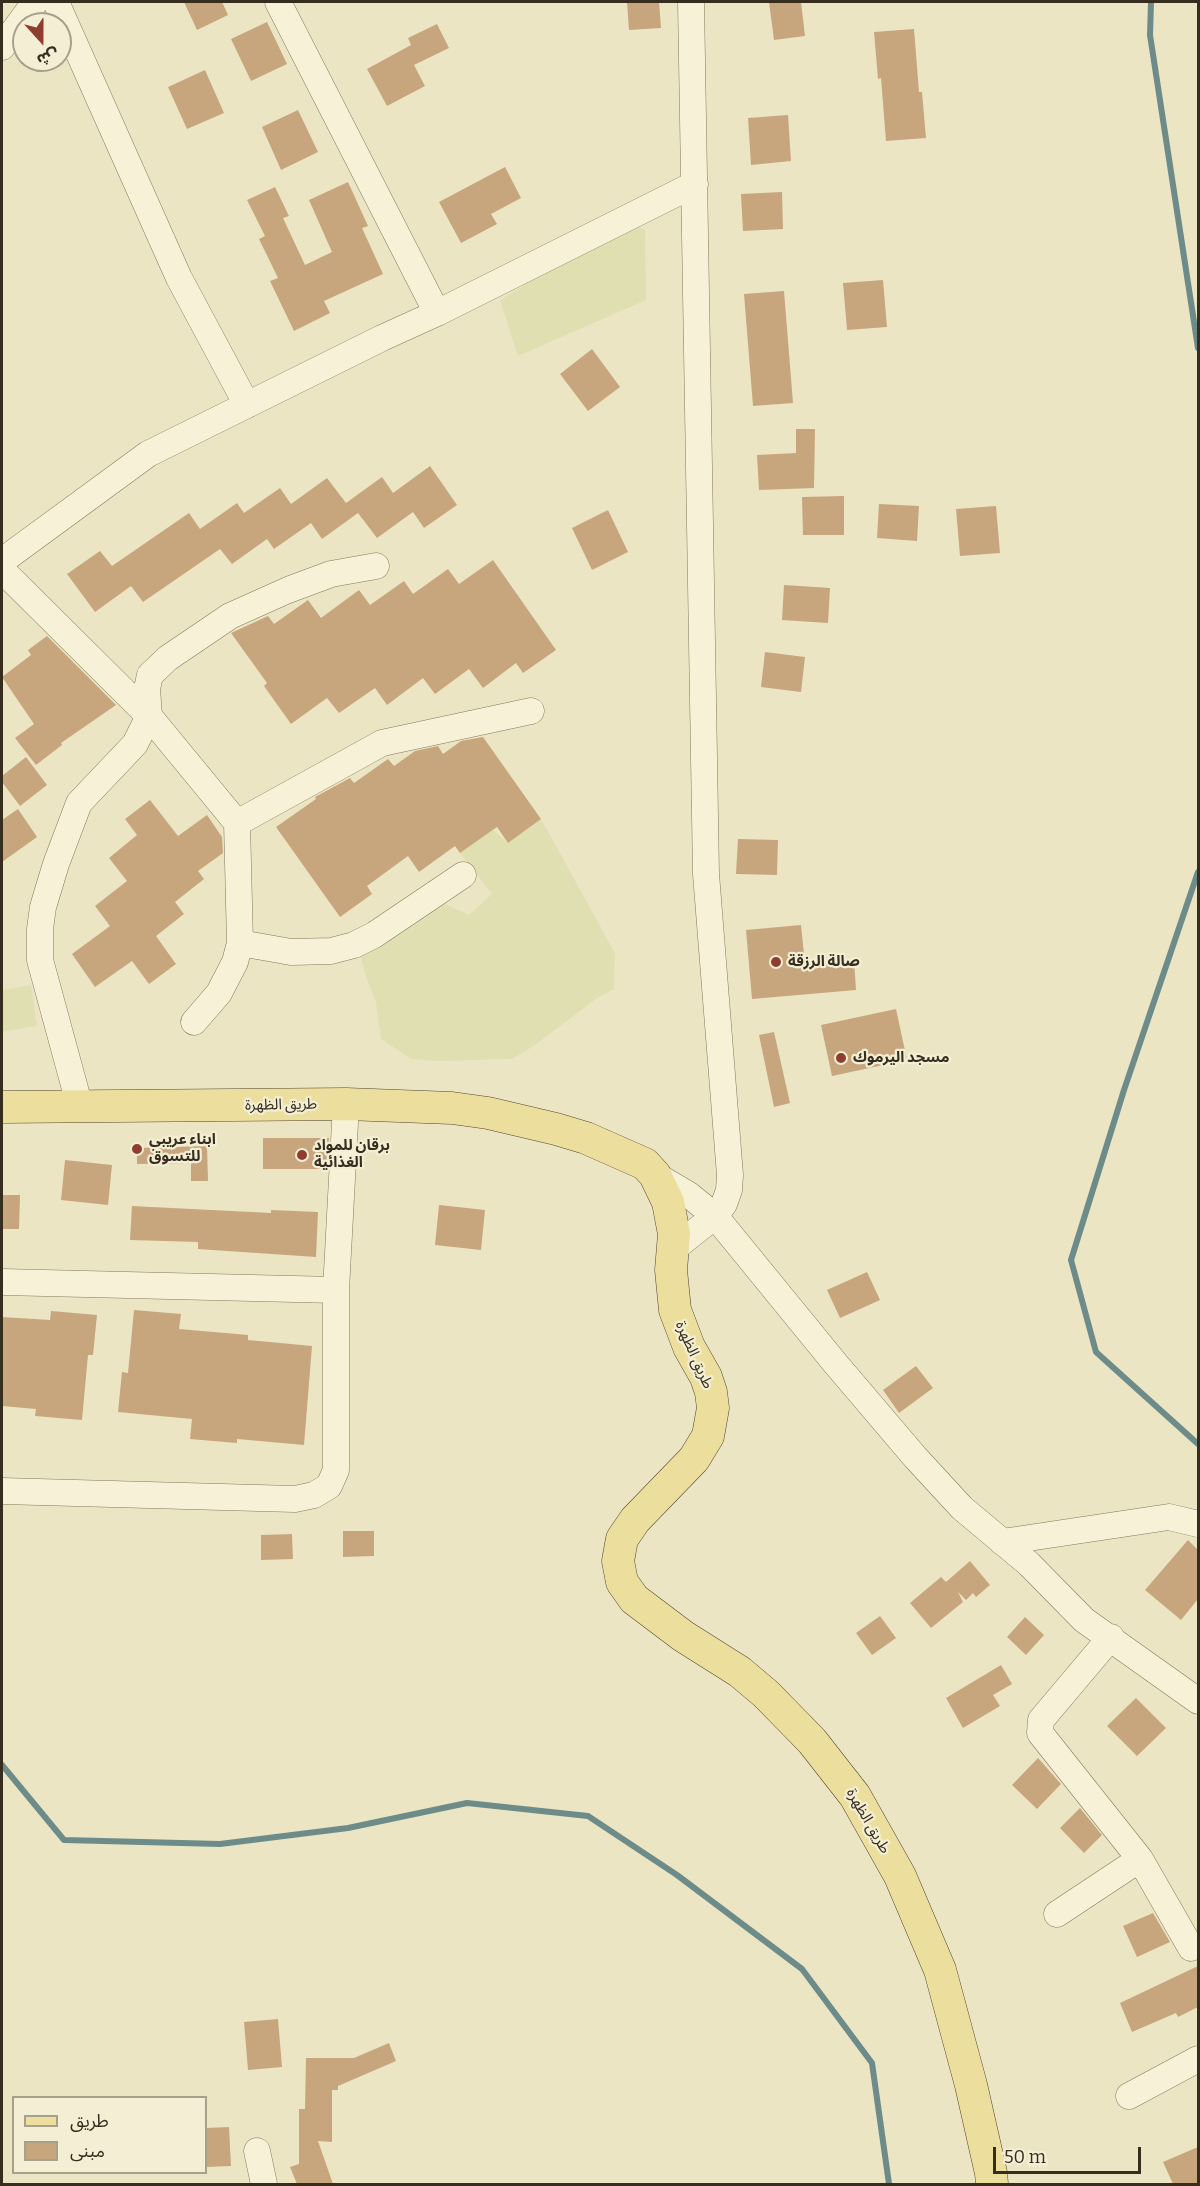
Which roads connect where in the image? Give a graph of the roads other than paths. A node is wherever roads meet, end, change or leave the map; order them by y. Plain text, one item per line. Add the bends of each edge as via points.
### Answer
1 (35, 2) edge
2 (56, 2) edge
3 (278, 2) edge
4 (691, 2) edge
5 (2, 47) edge
6 (695, 184) junction
7 (437, 313) junction
8 (248, 405) junction
9 (2, 561) edge
10 (376, 566) dead end
11 (2, 570) edge
12 (531, 711) dead end
13 (149, 716) junction
14 (237, 823) junction
15 (463, 875) dead end
16 (240, 943) junction
17 (194, 1022) dead end
18 (346, 1104) junction
19 (2, 1107) edge
20 (80, 1107) junction
21 (655, 1175) junction
22 (715, 1216) junction
23 (672, 1250) junction
24 (2, 1282) edge
25 (336, 1290) junction
26 (2, 1491) edge
27 (1198, 1524) edge
28 (1002, 1542) junction
29 (1111, 1637) junction
30 (1198, 1701) edge
31 (1140, 1860) junction
32 (1057, 1914) dead end
33 (1191, 1948) dead end
34 (1198, 2059) edge
35 (1129, 2096) dead end
36 (257, 2151) dead end
37 (264, 2184) edge
38 (992, 2184) edge

1 - 5 street
2 - 8 street via 179,278
3 - 7 street
4 - 6 street
6 - 7 street
6 - 22 street via 706,874 730,1175 724,1204
7 - 8 street
8 - 9 street via 148,454
10 - 13 street via 331,574 230,616 150,675
11 - 13 street
12 - 14 street via 382,743
13 - 14 street
13 - 20 street via 135,744 79,803 43,907 40,960
14 - 16 street
15 - 16 street via 354,945 331,951 291,952
16 - 17 street via 219,993
18 - 20 main road, طريق الظهرة
18 - 21 main road, طريق الظهرة via 452,1108 522,1120 616,1150 645,1164
18 - 25 street
19 - 20 main road, طريق الظهرة
21 - 22 street
21 - 23 main road, طريق الظهرة via 672,1218
22 - 23 street
22 - 28 street via 915,1457 962,1508
23 - 38 main road, طريق الظهرة via 675,1310 711,1392 711,1423 694,1460 628,1529 619,1549 622,1582 634,1599 766,1694 812,1741 855,1796 900,1876 940,1970
24 - 25 street
25 - 26 street via 336,1470 329,1486 314,1495 295,1499
27 - 28 street via 1169,1517
28 - 29 street via 1084,1620
29 - 30 street
29 - 31 street via 1041,1720 1040,1733
31 - 32 street
31 - 33 street
34 - 35 street
36 - 37 street

